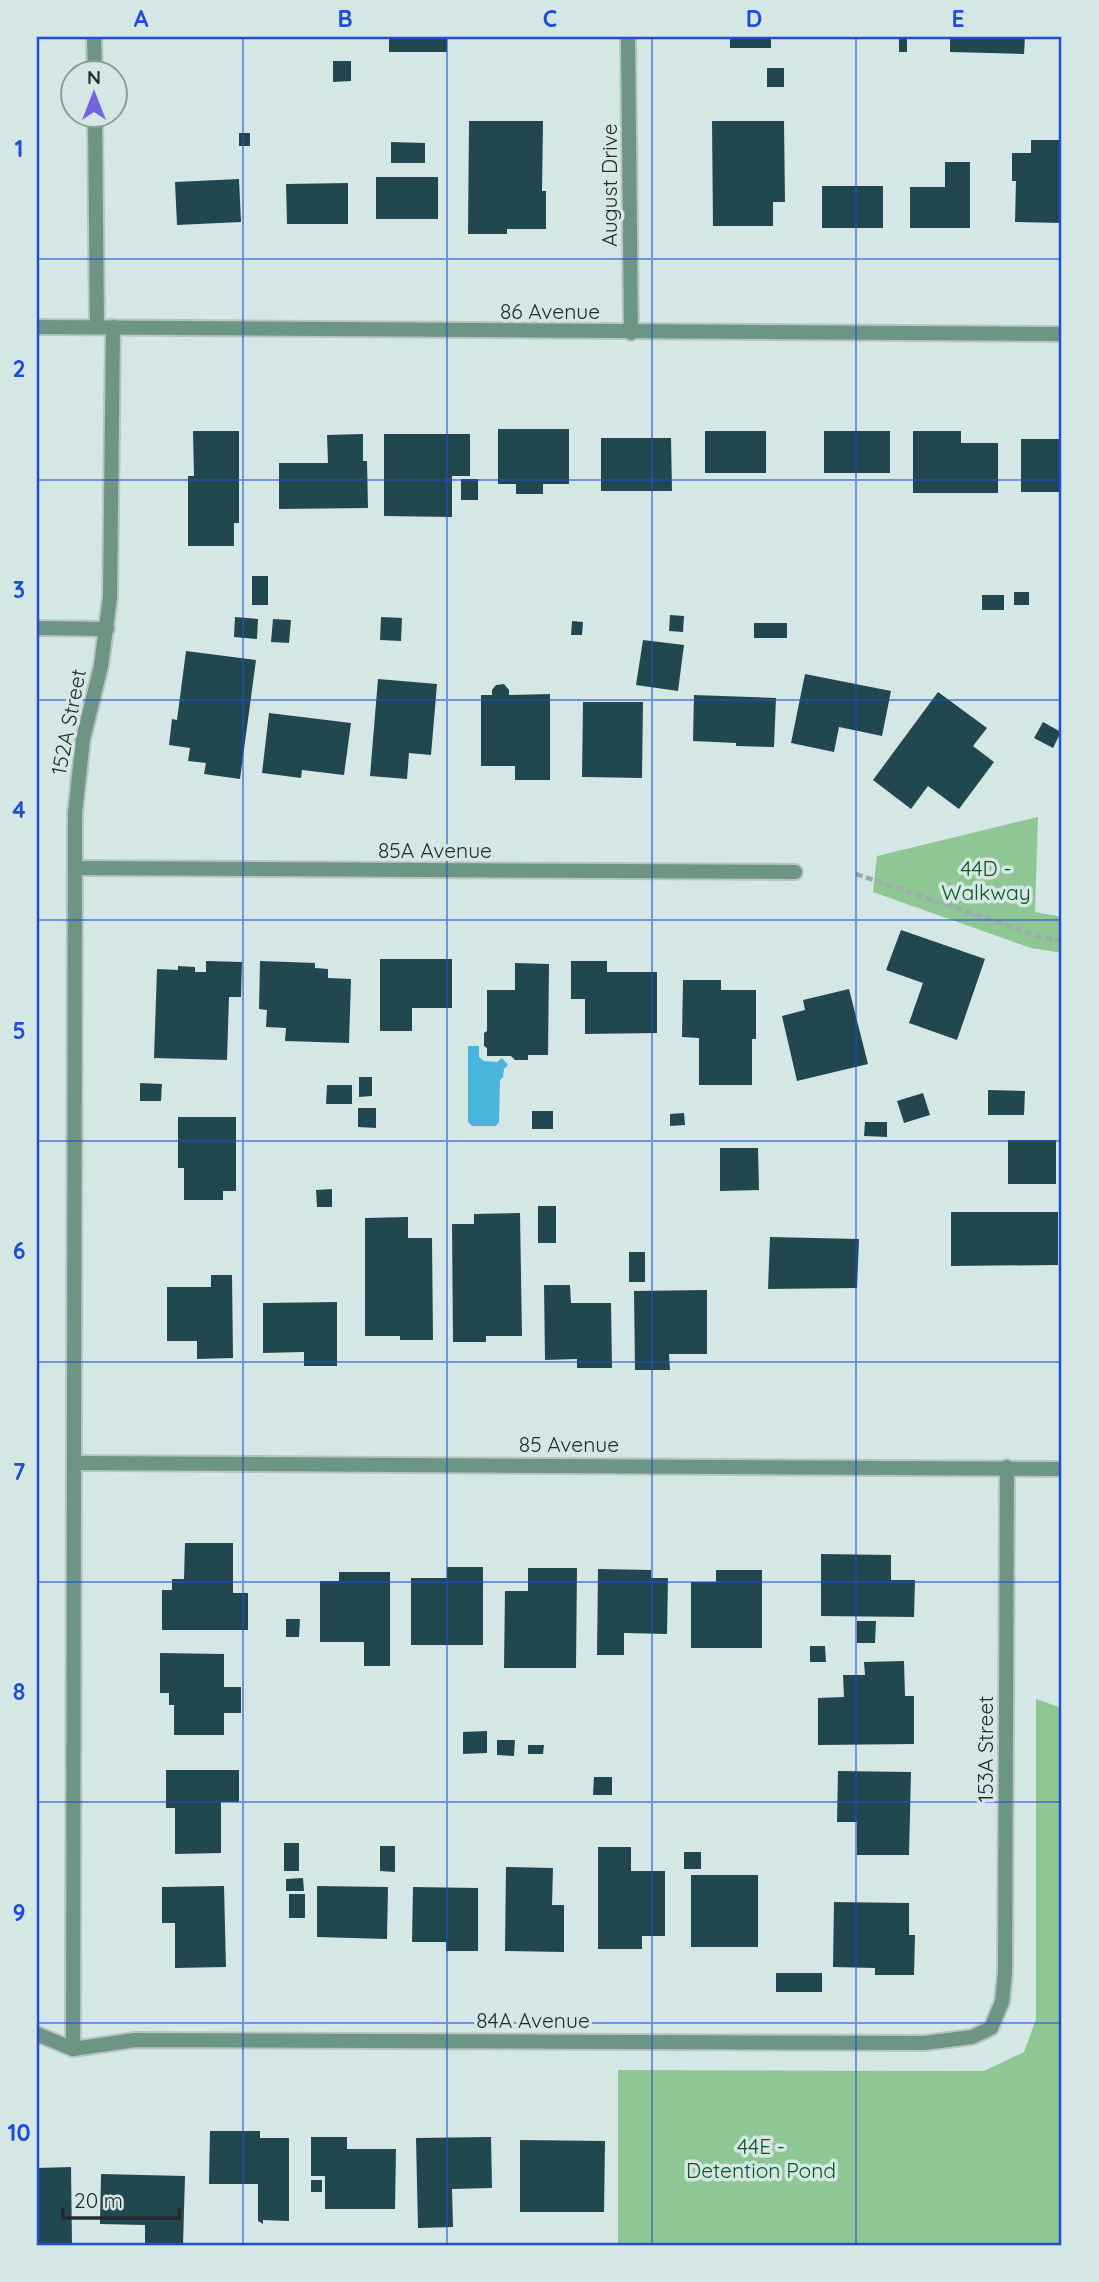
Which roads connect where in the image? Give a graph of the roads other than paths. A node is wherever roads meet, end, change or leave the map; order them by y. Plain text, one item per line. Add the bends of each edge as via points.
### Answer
1 (94, 37) edge
2 (628, 37) edge
3 (95, 60) edge
4 (95, 130) edge
5 (37, 327) edge
6 (97, 327) junction
7 (113, 327) junction
8 (631, 333) junction
9 (1062, 334) edge
10 (37, 628) edge
11 (107, 629) junction
12 (75, 869) junction
13 (795, 872) dead end
14 (75, 1463) junction
15 (1007, 1467) junction
16 (1062, 1469) edge
17 (991, 2028) joint
18 (37, 2034) edge
19 (73, 2049) junction

1 - 3 street
2 - 8 street, August Drive
4 - 6 street
5 - 6 street, 86 Avenue
6 - 7 street, 86 Avenue
7 - 8 street, 86 Avenue
7 - 11 street, 152A Street via 112,563
8 - 9 street, 86 Avenue
10 - 11 street
11 - 12 street, 152A Street via 78,775
12 - 13 street, 85A Avenue
12 - 14 street, 152A Street
14 - 15 street, 85 Avenue
14 - 19 street, 152A Street
15 - 16 street, 85 Avenue
15 - 17 street, 153A Street via 1005,1973 1002,2002
17 - 19 street, 84A Avenue via 972,2037 924,2043 135,2039
18 - 19 street

